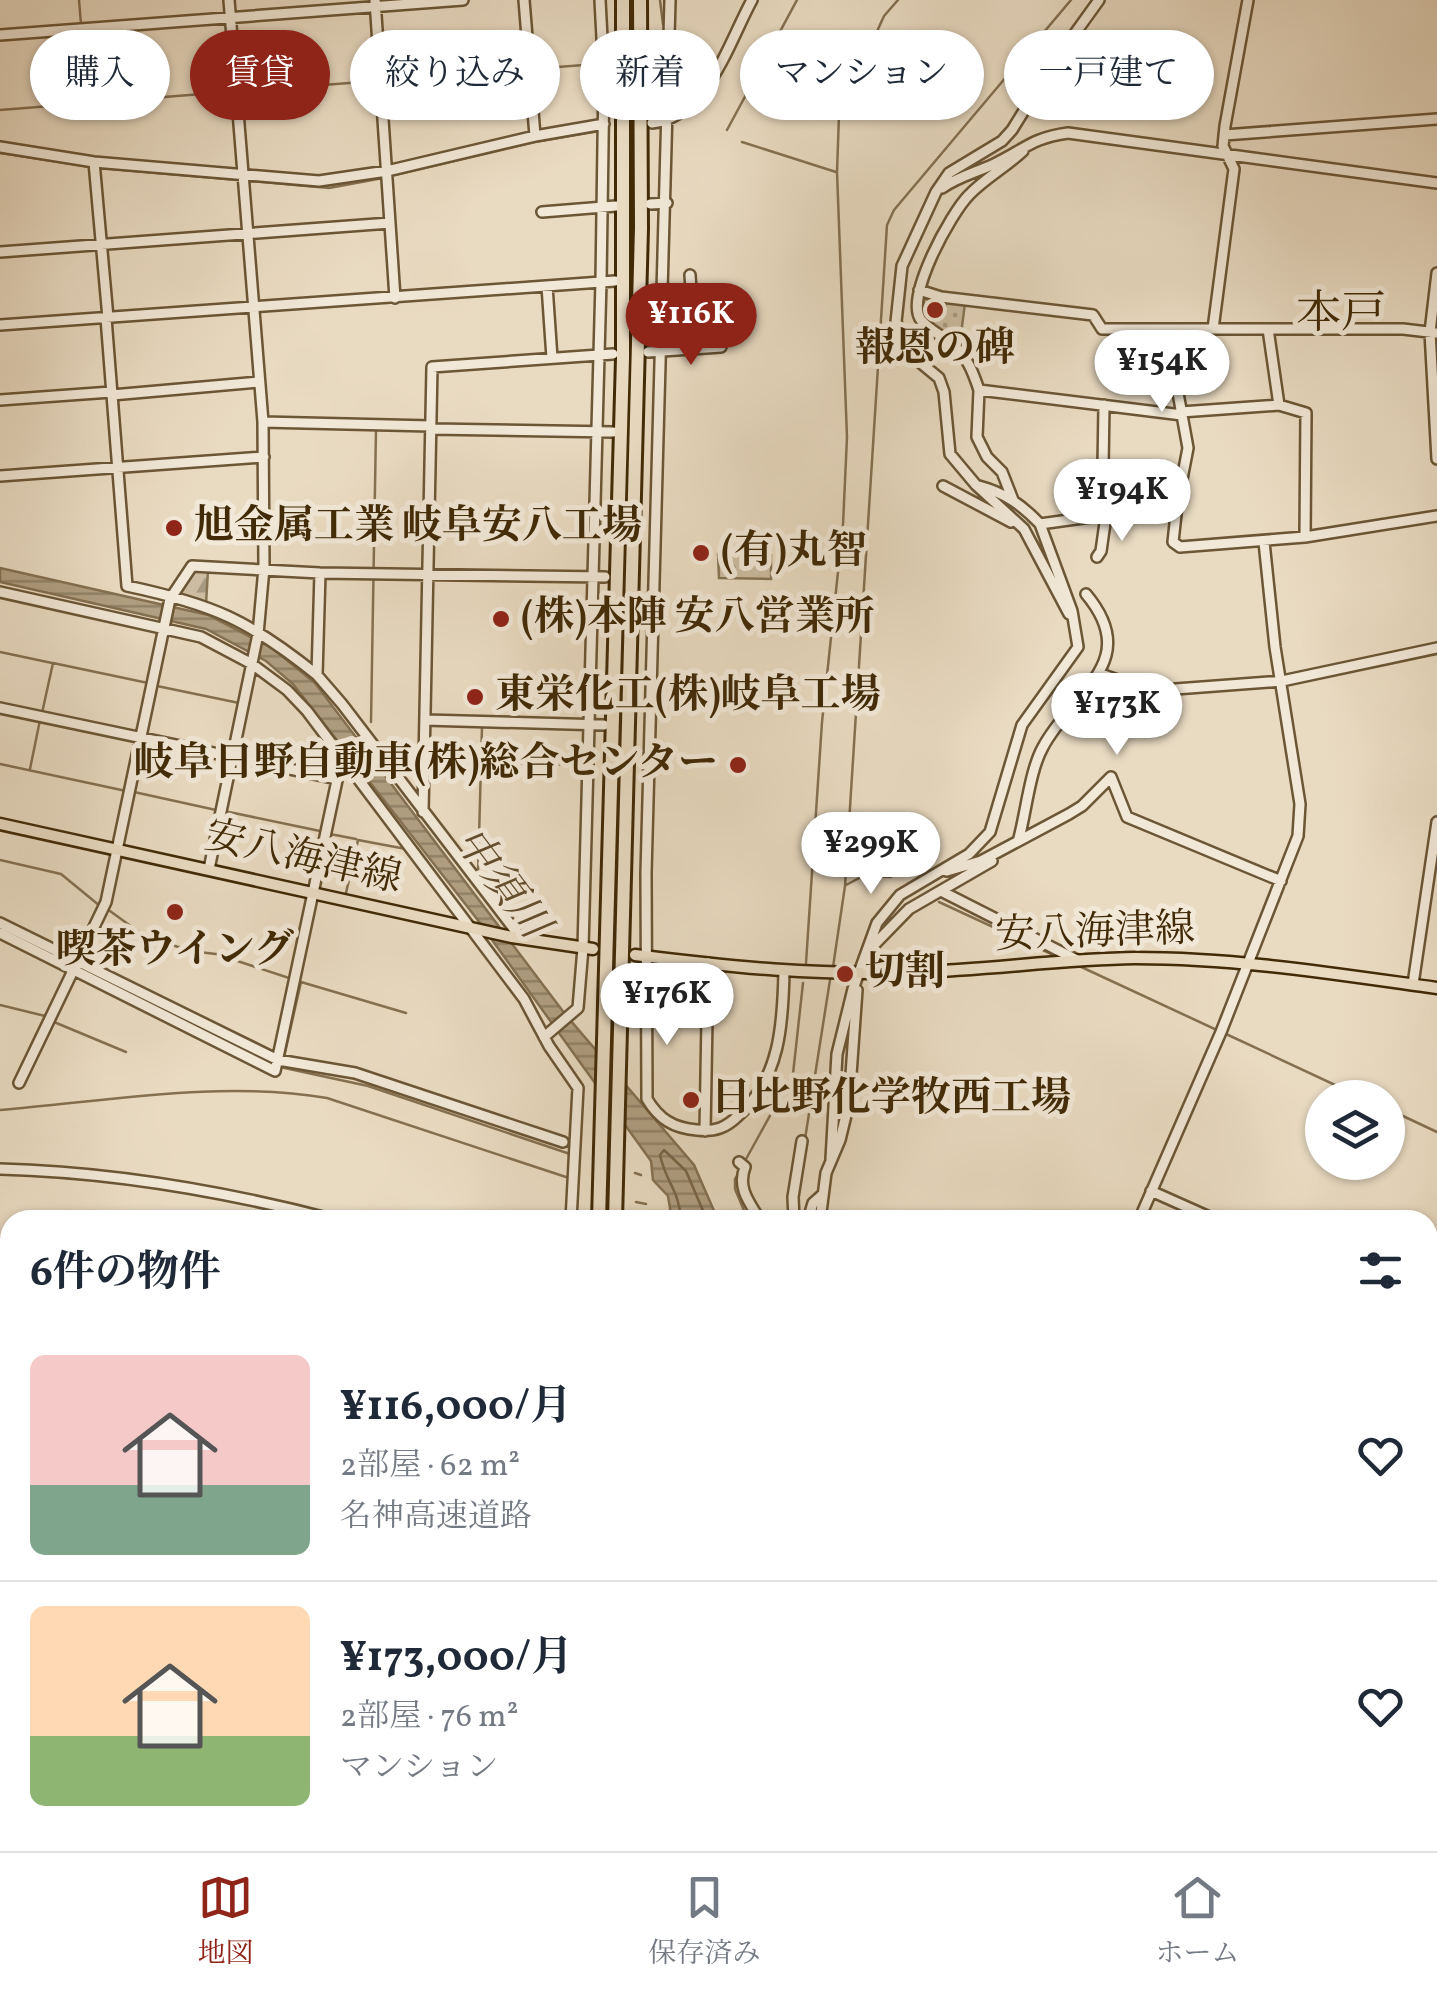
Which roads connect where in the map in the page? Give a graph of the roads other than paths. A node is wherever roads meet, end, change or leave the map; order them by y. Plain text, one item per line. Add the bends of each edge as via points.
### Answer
1 (228, 0) edge
2 (463, 0) edge
3 (524, 0) edge
4 (600, 0) edge
5 (622, 0) edge
6 (643, 0) edge
7 (670, 0) edge
8 (752, 0) edge
9 (1099, 0) edge
10 (1248, 0) edge
11 (376, 3) edge
12 (230, 18) junction
13 (0, 35) edge
14 (1437, 119) edge
15 (667, 121) junction
16 (652, 123) dead end
17 (604, 126) junction
18 (616, 126) dead end
19 (1224, 135) junction
20 (535, 136) junction
21 (1027, 144) junction
22 (0, 147) edge
23 (1227, 152) junction
24 (94, 162) junction
25 (388, 171) junction
26 (242, 174) junction
27 (1437, 183) edge
28 (936, 192) junction
29 (667, 202) junction
30 (650, 204) dead end
31 (602, 206) junction
32 (616, 206) dead end
33 (542, 212) dead end
34 (390, 223) junction
35 (247, 234) junction
36 (103, 244) junction
37 (0, 252) edge
38 (1437, 273) edge
39 (690, 276) dead end
40 (602, 281) junction
41 (615, 281) dead end
42 (547, 286) junction
43 (919, 290) junction
44 (395, 298) junction
45 (254, 308) junction
46 (107, 318) junction
47 (0, 325) edge
48 (1268, 328) junction
49 (1174, 329) junction
50 (1213, 329) junction
51 (1433, 332) edge
52 (721, 346) dead end
53 (695, 348) junction
54 (653, 352) junction
55 (600, 354) junction
56 (614, 354) dead end
57 (552, 358) junction
58 (259, 382) junction
59 (979, 390) junction
60 (112, 393) junction
61 (0, 400) edge
62 (1104, 405) junction
63 (1280, 405) junction
64 (1182, 414) junction
65 (263, 422) junction
66 (432, 427) junction
67 (598, 430) junction
68 (613, 432) dead end
69 (264, 457) junction
70 (1437, 459) edge
71 (117, 467) junction
72 (0, 476) edge
73 (976, 485) junction
74 (944, 486) dead end
75 (1014, 500) junction
76 (1177, 505) junction
77 (1102, 516) junction
78 (1437, 516) edge
79 (1040, 524) junction
80 (1024, 529) junction
81 (1305, 537) junction
82 (1264, 542) junction
83 (1097, 558) dead end
84 (264, 568) junction
85 (320, 572) junction
86 (429, 574) junction
87 (600, 578) junction
88 (642, 578) dead end
89 (654, 579) junction
90 (0, 592) edge
91 (1086, 594) dead end
92 (170, 597) junction
93 (1076, 625) junction
94 (164, 626) junction
95 (258, 632) junction
96 (1437, 648) edge
97 (252, 662) junction
98 (1100, 674) junction
99 (316, 675) junction
100 (1282, 681) junction
101 (0, 708) edge
102 (425, 720) junction
103 (590, 724) junction
104 (604, 724) dead end
105 (637, 725) dead end
106 (650, 725) junction
107 (142, 737) junction
108 (364, 739) dead end
109 (343, 755) junction
110 (232, 756) junction
111 (337, 779) junction
112 (422, 812) junction
113 (1437, 822) edge
114 (0, 824) edge
115 (1015, 841) junction
116 (118, 848) junction
117 (209, 869) junction
118 (586, 871) junction
119 (600, 872) dead end
120 (633, 873) dead end
121 (646, 873) junction
122 (940, 873) junction
123 (1281, 881) junction
124 (942, 890) junction
125 (314, 892) junction
126 (0, 923) edge
127 (471, 927) junction
128 (0, 933) edge
129 (516, 938) junction
130 (588, 948) junction
131 (869, 949) junction
132 (641, 956) junction
133 (1078, 960) junction
134 (1248, 962) junction
135 (708, 963) junction
136 (75, 965) junction
137 (784, 971) junction
138 (859, 972) junction
139 (1413, 984) junction
140 (1437, 988) edge
141 (547, 1035) junction
142 (278, 1060) junction
143 (19, 1083) dead end
144 (705, 1131) junction
145 (802, 1141) dead end
146 (562, 1142) dead end
147 (739, 1162) dead end
148 (0, 1169) edge
149 (1151, 1191) junction
150 (822, 1195) junction
151 (288, 1210) edge
152 (571, 1210) edge
153 (599, 1210) edge
154 (616, 1210) edge
155 (754, 1210) edge
156 (794, 1210) edge
157 (811, 1210) edge
158 (821, 1210) edge
159 (1143, 1210) edge
160 (1194, 1210) edge

1 - 12 street
2 - 11 street
3 - 20 street
4 - 17 street
5 - 153 highway via 623,358
6 - 154 highway
7 - 15 street
8 - 15 street via 701,96
9 - 28 street via 1012,130 949,173
10 - 19 street
11 - 12 street
11 - 25 street
12 - 13 street
12 - 26 street
14 - 19 street
15 - 16 street
15 - 29 street
17 - 18 street
17 - 20 street
17 - 31 street
19 - 23 street
20 - 25 street
21 - 23 street via 1068,133
21 - 28 street
21 - 43 street via 950,217
22 - 24 street
23 - 27 street
23 - 50 street via 1234,169
24 - 26 street
24 - 36 street
25 - 26 street via 319,181
25 - 34 street
26 - 35 street
28 - 73 street via 902,266 896,328 910,354 938,378 950,454
29 - 30 street
29 - 54 street
31 - 32 street
31 - 33 street
31 - 40 street
34 - 35 street
34 - 44 street
35 - 36 street
35 - 45 street
36 - 37 street
36 - 46 street
38 - 51 street
39 - 53 street
40 - 41 street
40 - 42 street
40 - 55 street
42 - 44 street
42 - 57 street
43 - 49 street via 1093,315 1102,329
43 - 59 street via 919,318 970,363
44 - 45 street
45 - 46 street
45 - 58 street
46 - 47 street
46 - 60 street
48 - 50 street
48 - 51 street
48 - 63 street
49 - 50 street
49 - 64 street
51 - 70 street
52 - 53 street
53 - 54 street
54 - 89 street
55 - 56 street
55 - 57 street
55 - 67 street
57 - 66 street via 432,367
58 - 60 street
58 - 65 street
59 - 62 street
59 - 75 street via 977,437
60 - 61 street
60 - 71 street
62 - 64 street
62 - 77 street via 1103,467 1091,470
63 - 64 street
63 - 81 street via 1306,413
64 - 76 street via 1188,448
65 - 66 street
65 - 69 street
66 - 67 street
66 - 86 street
67 - 68 street
67 - 87 street
69 - 71 street
69 - 84 street
71 - 72 street
71 - 92 street via 127,586
73 - 75 street
73 - 80 street
74 - 80 street
75 - 79 street
76 - 77 street
76 - 82 street via 1174,542 1180,547
77 - 79 street
77 - 83 street
78 - 81 street
79 - 93 street
80 - 93 street
81 - 82 street
82 - 100 street
84 - 85 street
84 - 92 street via 192,566
84 - 95 street
85 - 86 street
85 - 99 street
86 - 87 street
86 - 102 street
87 - 103 street
88 - 89 street
89 - 106 street
90 - 94 street
91 - 98 street via 1108,630
92 - 94 street
92 - 95 street via 225,612
93 - 122 street via 1078,647 1022,725 990,832
94 - 97 street
94 - 107 street
95 - 97 street
95 - 99 street
96 - 100 street
97 - 109 street via 297,700
97 - 110 street
98 - 100 street via 1149,691
98 - 115 street via 1041,749
99 - 112 street
100 - 123 street via 1300,804 1298,836
101 - 107 street
102 - 103 street
102 - 112 street
103 - 104 street
103 - 118 street
105 - 106 street
106 - 121 street
107 - 110 street
107 - 116 street
108 - 109 street
109 - 111 street
109 - 127 street
110 - 111 street
110 - 117 street
111 - 125 street
112 - 129 street
113 - 139 street
114 - 116 main road, 安八海津線
115 - 122 street via 981,861
115 - 123 street via 1082,806 1111,776 1127,817
115 - 124 street
116 - 117 main road, 安八海津線
116 - 136 street via 106,902
117 - 125 main road, 安八海津線
118 - 119 street
118 - 130 street
120 - 121 street
121 - 132 street
122 - 131 street via 888,906
123 - 134 street
124 - 131 street via 909,909
124 - 133 street
125 - 127 main road, 安八海津線
125 - 142 street
126 - 136 street
127 - 129 main road, 安八海津線
127 - 141 street
128 - 136 street
129 - 130 main road, 安八海津線
130 - 141 street via 575,1014
131 - 138 street
132 - 135 main road, 安八海津線
132 - 144 street via 647,1098 674,1126
133 - 134 main road, 安八海津線
133 - 138 main road, 安八海津線
134 - 139 main road, 安八海津線
134 - 149 street
135 - 137 main road, 安八海津線
135 - 144 street
136 - 142 street via 275,1070
136 - 143 street
137 - 138 main road, 安八海津線
137 - 144 street via 766,1083 729,1124
138 - 150 street via 849,1103
139 - 140 main road, 安八海津線
141 - 152 street via 578,1088
142 - 146 street via 355,1073
145 - 156 street
147 - 155 street
148 - 151 street via 167,1184
149 - 159 street
149 - 160 street
150 - 157 street
150 - 158 street

